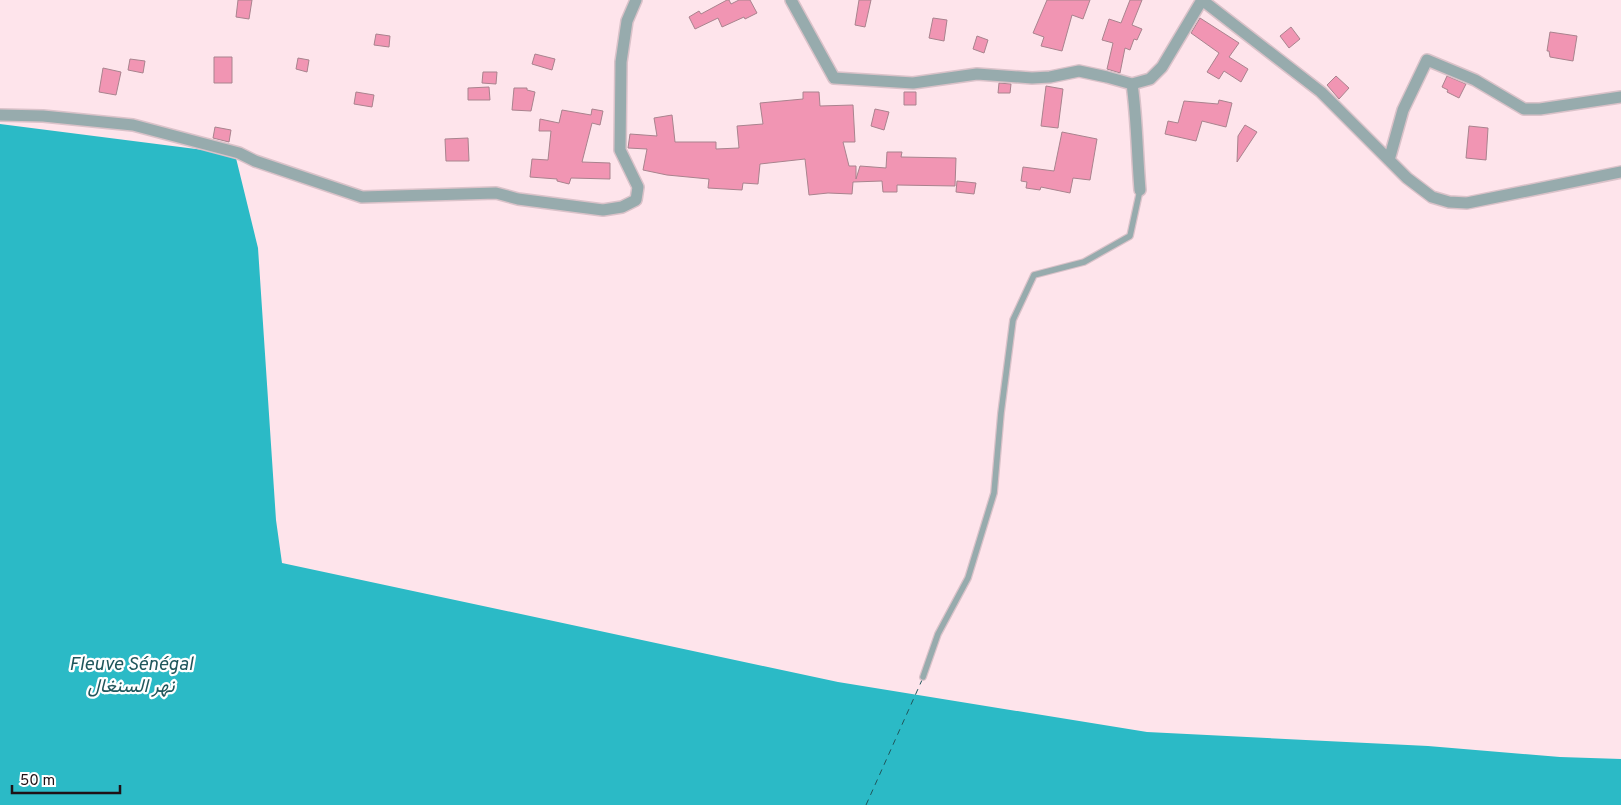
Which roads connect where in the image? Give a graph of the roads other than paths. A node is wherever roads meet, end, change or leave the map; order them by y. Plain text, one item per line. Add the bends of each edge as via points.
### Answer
1 (636, 0) edge
2 (791, 0) edge
3 (1202, 0) edge
4 (1132, 84) junction
5 (1621, 97) edge
6 (0, 115) edge
7 (1389, 160) junction
8 (1621, 172) edge
9 (1140, 190) joint
10 (923, 677) dead end

1 - 6 street via 627,21 621,62 620,150 638,187 636,200 622,207 603,210 496,194 362,197 239,153 133,124
2 - 4 street via 834,78 914,83 976,74 1032,78 1079,71
3 - 4 street via 1162,67 1150,79
3 - 7 street via 1320,92
4 - 9 street
5 - 7 street via 1524,109 1475,80 1427,60 1403,110
7 - 8 street via 1432,197 1467,203
9 - 10 lane via 1130,236 1084,262 1034,276 1013,320 1000,413 994,493 968,578 938,634

